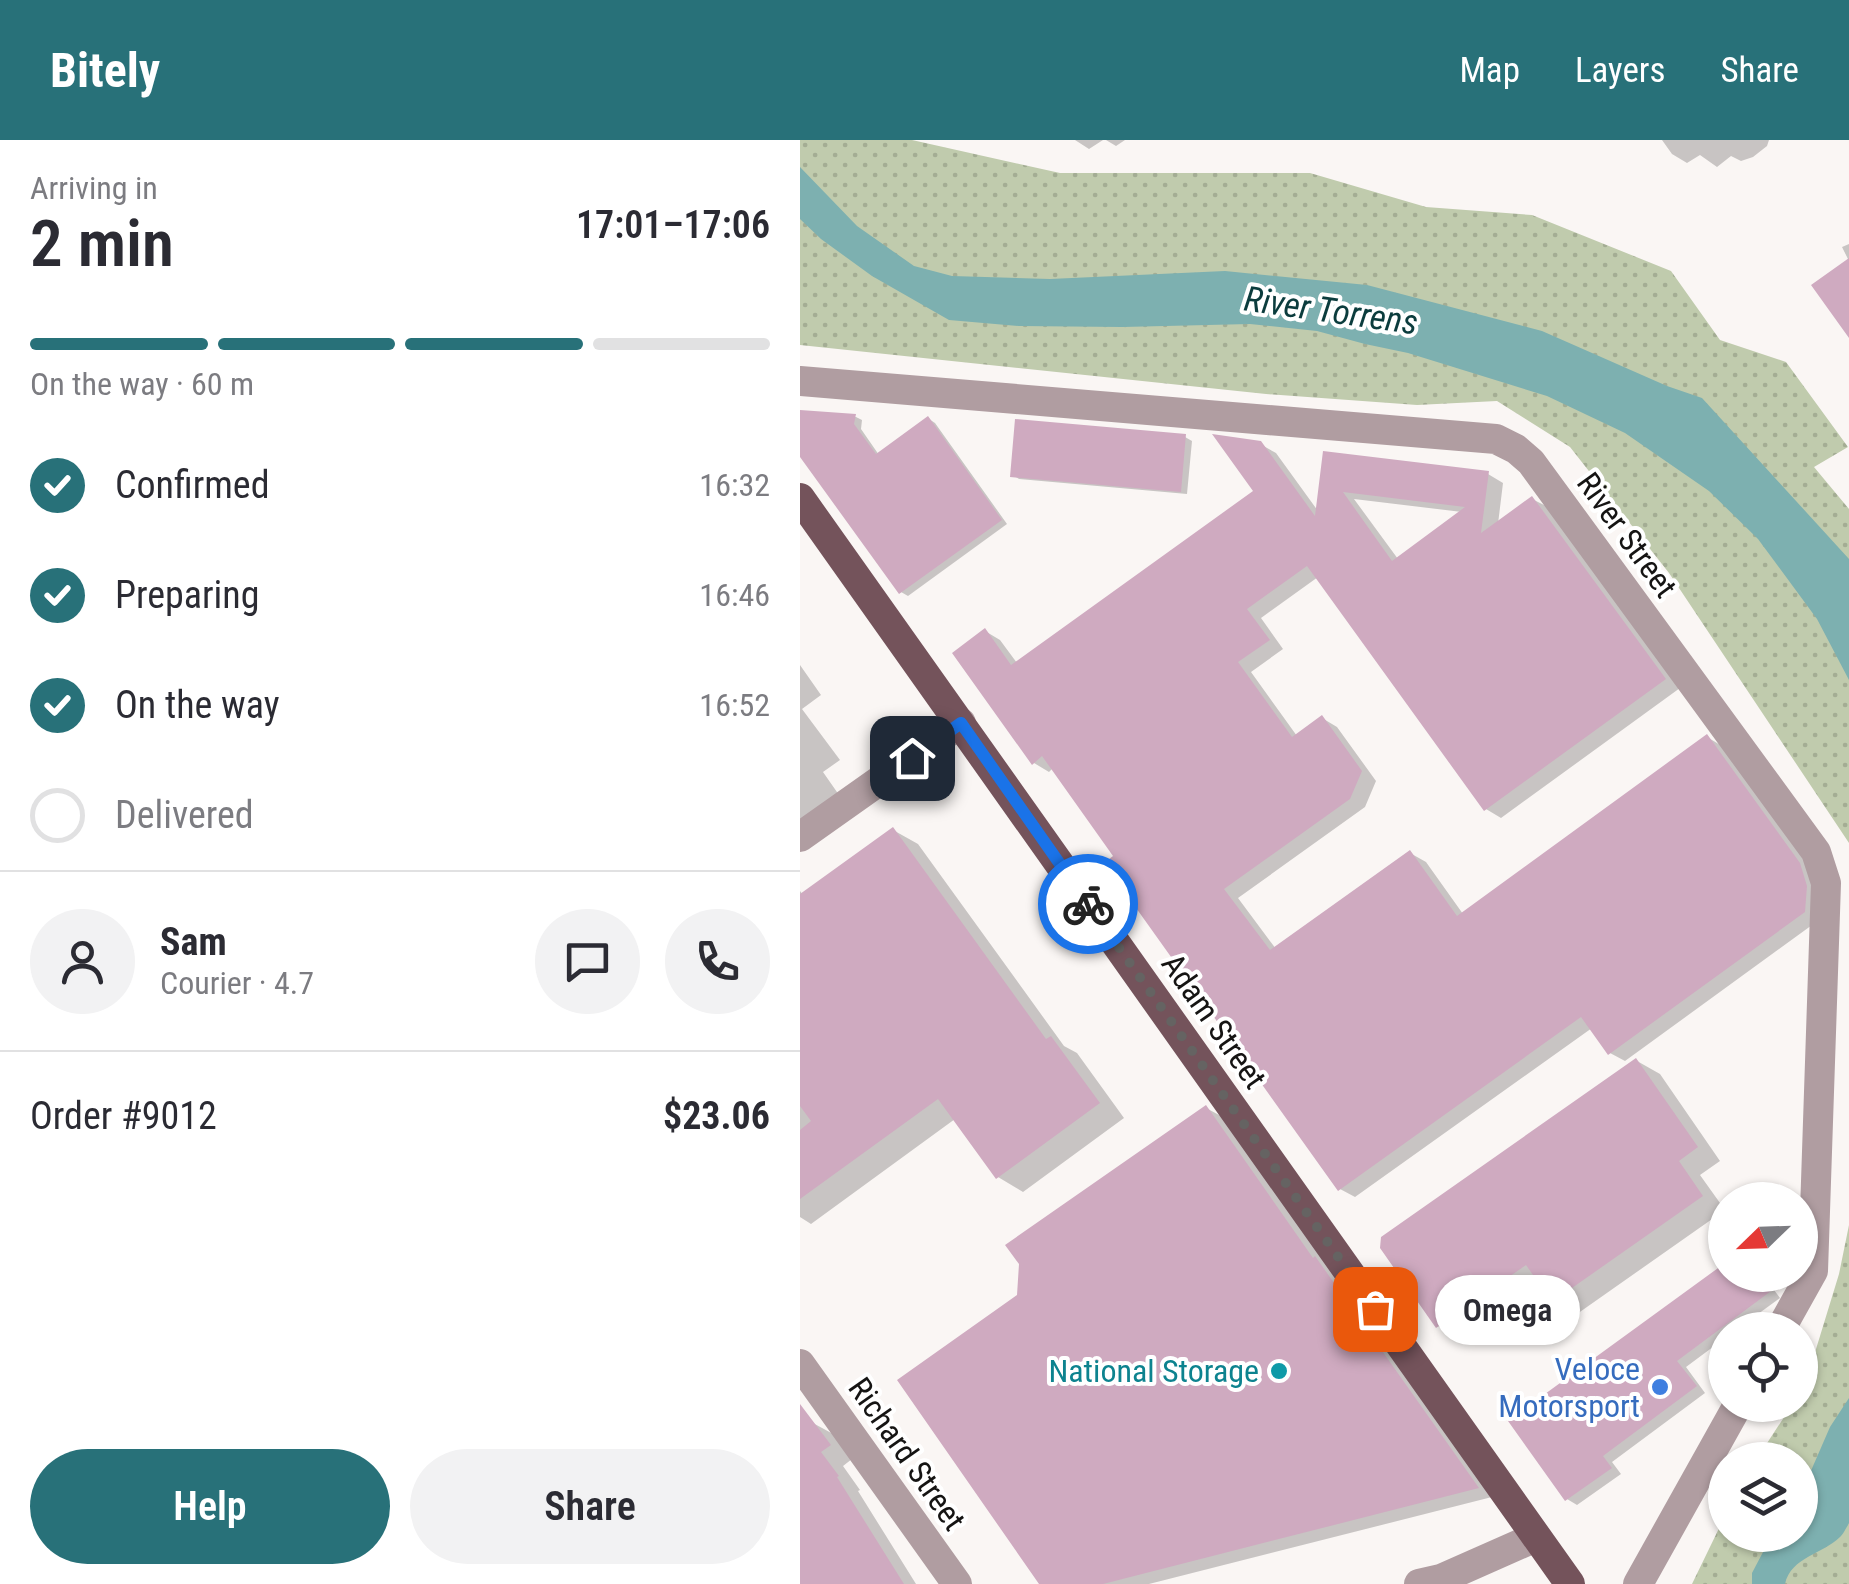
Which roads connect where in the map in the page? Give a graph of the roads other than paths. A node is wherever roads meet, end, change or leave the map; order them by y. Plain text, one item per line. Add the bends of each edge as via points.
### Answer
1 (800, 381) edge
2 (800, 498) edge
3 (961, 723) junction
4 (800, 838) edge
5 (1790, 1312) edge
6 (800, 1364) edge
7 (1729, 1422) edge
8 (1536, 1537) junction
9 (956, 1584) edge
10 (1420, 1584) edge
11 (1570, 1584) edge
12 (1638, 1584) edge

1 - 5 street, River Street via 1496,439 1531,462 1816,852 1826,883 1813,1271
2 - 3 main road, Adam Street
3 - 4 street
3 - 8 main road, Adam Street
6 - 9 street, Richard Street
7 - 12 street
8 - 10 street
8 - 11 main road, Adam Street

